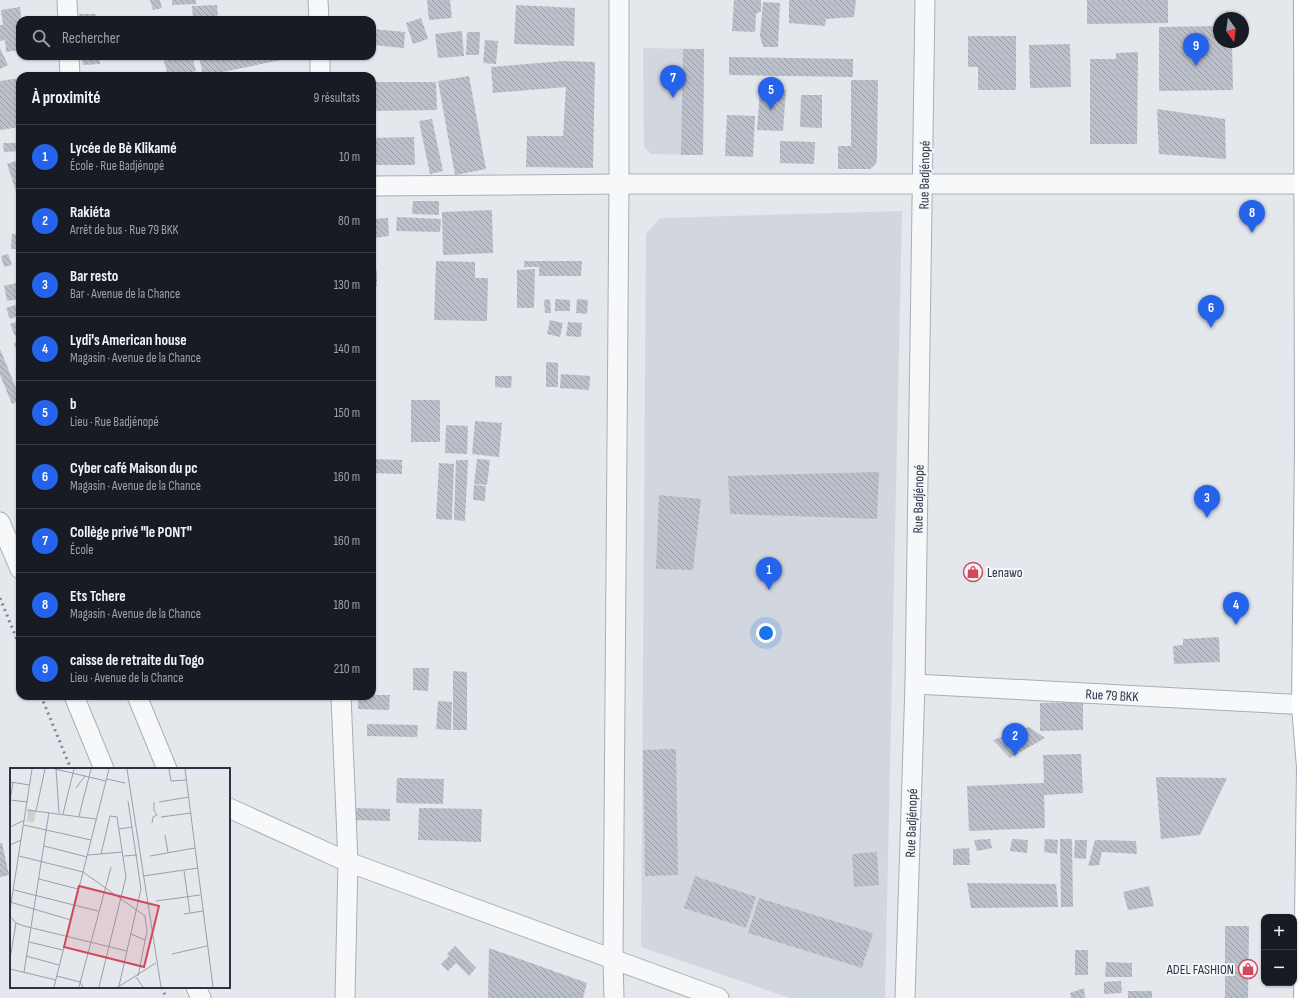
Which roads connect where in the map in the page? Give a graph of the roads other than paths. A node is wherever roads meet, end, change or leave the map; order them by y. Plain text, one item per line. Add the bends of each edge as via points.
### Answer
1 (67, 0) edge
2 (318, 0) edge
3 (619, 0) edge
4 (926, 0) edge
5 (1305, 0) edge
6 (68, 16) edge
7 (319, 16) edge
8 (69, 60) edge
9 (320, 60) edge
10 (70, 72) edge
11 (320, 72) edge
12 (619, 184) junction
13 (924, 184) junction
14 (1307, 184) edge
15 (376, 186) edge
16 (1307, 447) edge
17 (0, 522) edge
18 (16, 560) edge
19 (915, 684) junction
20 (76, 700) edge
21 (139, 700) edge
22 (341, 700) edge
23 (1306, 705) edge
24 (104, 768) edge
25 (167, 768) edge
26 (230, 808) edge
27 (348, 862) junction
28 (1307, 949) edge
29 (613, 959) junction
30 (196, 988) edge
31 (201, 998) edge
32 (345, 998) edge
33 (614, 998) edge
34 (719, 998) edge
35 (905, 998) edge
36 (1305, 998) edge

1 - 6 street
2 - 7 street
3 - 12 street
4 - 13 street, Rue Badjénopé
5 - 14 main road
8 - 10 street
9 - 11 street
12 - 13 street
12 - 15 street
12 - 29 street
13 - 14 street
13 - 19 street, Rue Badjénopé
14 - 16 main road
16 - 23 main road
17 - 18 street
19 - 23 street, Rue 79 BKK
19 - 35 street, Rue Badjénopé
20 - 24 street
21 - 25 street
22 - 27 street
23 - 28 main road
26 - 27 street
27 - 29 street
27 - 32 street
28 - 36 main road
29 - 33 street
29 - 34 street
30 - 31 street

